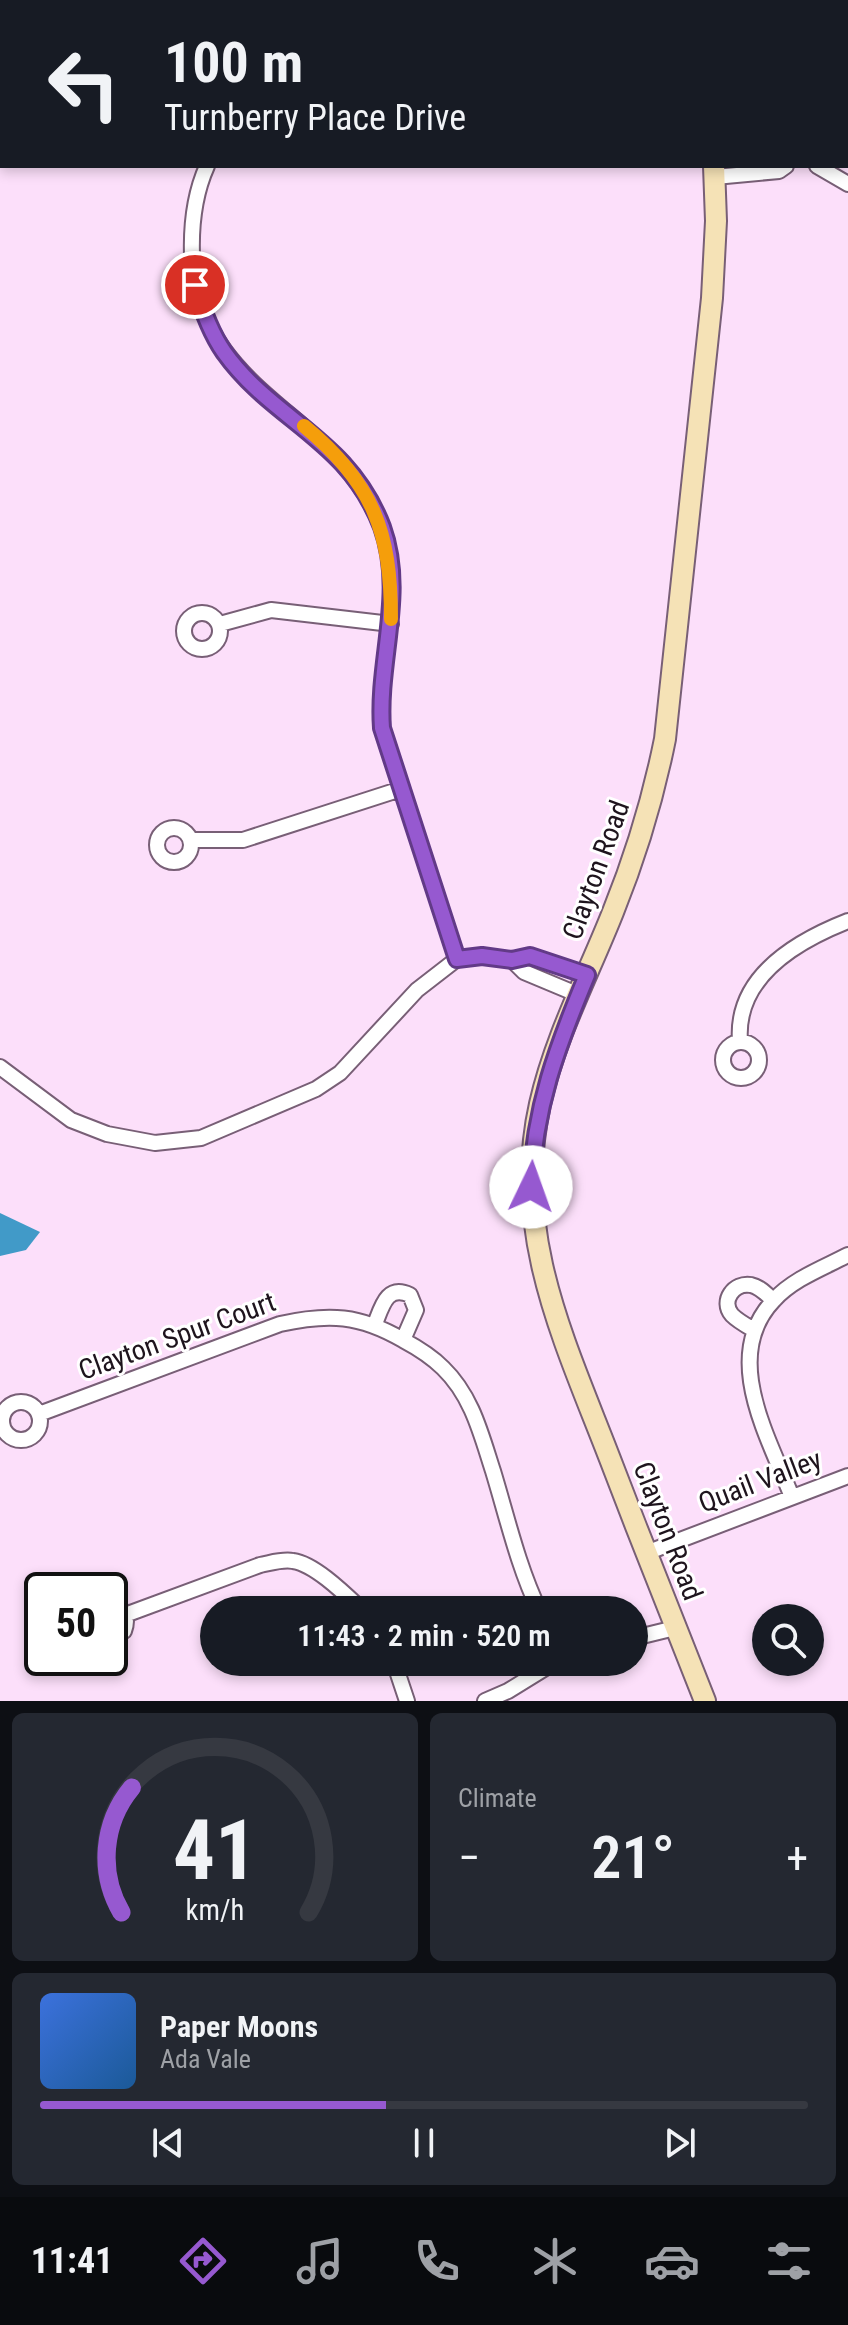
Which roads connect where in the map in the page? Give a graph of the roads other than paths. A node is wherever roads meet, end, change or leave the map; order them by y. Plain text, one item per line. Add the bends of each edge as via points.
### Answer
1 (206, 168) edge
2 (783, 168) edge
3 (820, 168) edge
4 (714, 171) edge
5 (848, 184) edge
6 (220, 624) dead end
7 (391, 624) junction
8 (401, 789) junction
9 (191, 840) dead end
10 (848, 921) edge
11 (457, 959) junction
12 (512, 960) junction
13 (583, 985) junction
14 (740, 1041) dead end
15 (0, 1067) edge
16 (848, 1255) edge
17 (773, 1300) junction
18 (375, 1324) junction
19 (754, 1330) junction
20 (403, 1340) junction
21 (39, 1414) dead end
22 (848, 1476) edge
23 (792, 1497) junction
24 (646, 1553) junction
25 (346, 1596) edge
26 (533, 1596) edge
27 (128, 1614) edge
28 (675, 1628) junction
29 (648, 1635) edge
30 (399, 1676) edge
31 (532, 1676) edge
32 (407, 1701) edge
33 (485, 1701) edge
34 (705, 1701) edge

1 - 7 street via 192,235 195,285 212,333 241,372 324,443 358,483 382,529 391,579
2 - 4 street
3 - 5 street
4 - 13 main road, Clayton Road via 712,298 665,739 633,863
6 - 7 street via 271,610
7 - 8 street via 380,707
8 - 9 street via 243,840
8 - 11 street
10 - 14 street via 795,945 772,966 746,1005
11 - 12 street
11 - 15 street via 417,990 340,1073 316,1089 201,1138 155,1143 107,1134 71,1120
12 - 13 street via 524,972
12 - 13 street via 530,956
13 - 24 main road, Clayton Road via 539,1107 532,1160 535,1239 555,1315
16 - 17 street via 795,1282
17 - 19 street
17 - 19 street via 753,1285 732,1290 727,1301 731,1313
18 - 20 street, Clayton Spur Court
18 - 20 street via 389,1294 410,1295 416,1310
18 - 21 street, Clayton Spur Court via 350,1319 280,1324
19 - 23 street via 748,1370 752,1391
20 - 26 street, Clayton Spur Court via 428,1354 464,1393
22 - 23 street, Quail Valley
23 - 24 street, Quail Valley
24 - 28 main road, Clayton Road
25 - 27 street via 306,1566 286,1561 260,1565
28 - 29 street
28 - 34 main road, Clayton Road
30 - 32 street
31 - 33 street

